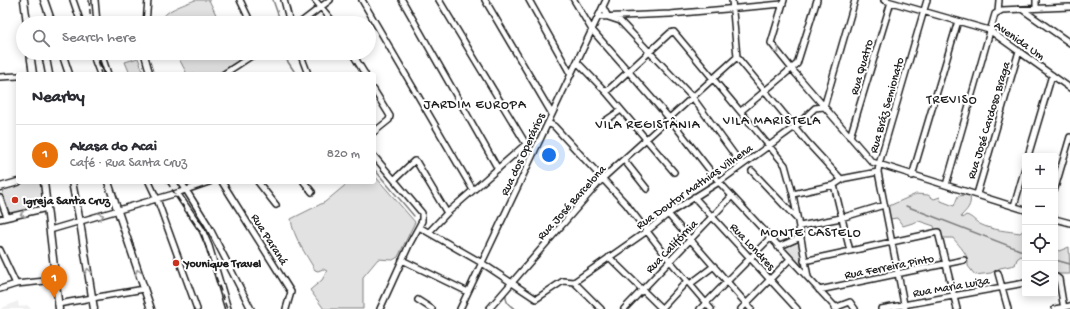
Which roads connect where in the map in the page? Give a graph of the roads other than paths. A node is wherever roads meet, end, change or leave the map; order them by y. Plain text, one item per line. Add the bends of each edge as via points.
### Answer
1 (24, 0) edge
2 (44, 0) edge
3 (72, 0) edge
4 (95, 0) edge
5 (148, 0) edge
6 (240, 0) edge
7 (284, 0) edge
8 (315, 0) edge
9 (330, 0) edge
10 (362, 0) edge
11 (402, 0) edge
12 (440, 0) edge
13 (485, 0) edge
14 (529, 0) edge
15 (574, 0) edge
16 (606, 0) edge
17 (732, 0) edge
18 (817, 0) edge
19 (855, 0) edge
20 (884, 0) edge
21 (927, 0) edge
22 (999, 0) edge
23 (1036, 0) edge
24 (783, 2) edge
25 (891, 2) junction
26 (321, 6) junction
27 (1070, 7) edge
28 (603, 8) junction
29 (733, 8) junction
30 (1036, 8) junction
31 (1023, 10) junction
32 (923, 11) junction
33 (998, 12) junction
34 (26, 16) edge
35 (50, 16) edge
36 (78, 16) edge
37 (96, 16) edge
38 (147, 16) edge
39 (248, 16) edge
40 (288, 16) edge
41 (309, 16) edge
42 (329, 16) edge
43 (371, 16) edge
44 (598, 17) junction
45 (608, 17) junction
46 (958, 21) junction
47 (376, 24) edge
48 (592, 30) junction
49 (989, 30) junction
50 (1070, 43) edge
51 (651, 51) junction
52 (1019, 51) junction
53 (737, 57) junction
54 (31, 60) edge
55 (46, 60) edge
56 (64, 60) edge
57 (95, 60) edge
58 (103, 60) edge
59 (146, 60) edge
60 (245, 60) edge
61 (303, 60) edge
62 (356, 60) edge
63 (577, 62) junction
64 (791, 69) junction
65 (33, 72) edge
66 (49, 72) edge
67 (68, 72) edge
68 (99, 72) edge
69 (107, 72) edge
70 (149, 72) edge
71 (227, 72) edge
72 (307, 72) edge
73 (364, 72) edge
74 (628, 72) junction
75 (571, 75) junction
76 (1052, 75) junction
77 (16, 76) edge
78 (0, 77) edge
79 (713, 79) junction
80 (1070, 88) edge
81 (765, 91) junction
82 (606, 92) junction
83 (376, 93) edge
84 (693, 98) junction
85 (824, 107) junction
86 (621, 110) junction
87 (742, 111) junction
88 (552, 114) junction
89 (670, 119) junction
90 (606, 121) dead end
91 (548, 123) junction
92 (796, 126) junction
93 (376, 130) edge
94 (850, 137) junction
95 (1070, 137) edge
96 (647, 140) junction
97 (526, 144) junction
98 (770, 145) junction
99 (534, 153) junction
100 (1029, 153) edge
101 (376, 158) edge
102 (624, 160) junction
103 (879, 164) junction
104 (742, 165) junction
105 (498, 169) junction
106 (752, 171) dead end
107 (674, 172) dead end
108 (878, 172) junction
109 (912, 176) junction
110 (1022, 178) edge
111 (1058, 178) edge
112 (395, 179) junction
113 (602, 179) junction
114 (843, 179) junction
115 (719, 182) junction
116 (16, 183) edge
117 (44, 184) edge
118 (72, 184) edge
119 (109, 184) edge
120 (150, 184) edge
121 (196, 184) edge
122 (223, 184) edge
123 (260, 184) edge
124 (306, 184) edge
125 (834, 185) junction
126 (946, 185) junction
127 (183, 186) edge
128 (0, 187) edge
129 (647, 189) dead end
130 (473, 190) junction
131 (312, 192) dead end
132 (177, 193) junction
133 (793, 194) junction
134 (976, 194) junction
135 (732, 196) junction
136 (694, 197) junction
137 (0, 198) edge
138 (157, 199) junction
139 (276, 205) dead end
140 (884, 206) junction
141 (1014, 206) junction
142 (47, 208) junction
143 (1022, 209) edge
144 (117, 211) junction
145 (447, 213) junction
146 (668, 214) junction
147 (712, 216) junction
148 (7, 217) junction
149 (841, 218) junction
150 (0, 219) edge
151 (1058, 220) edge
152 (80, 222) junction
153 (1070, 223) edge
154 (799, 224) junction
155 (419, 227) junction
156 (50, 230) junction
157 (430, 231) junction
158 (647, 231) junction
159 (801, 237) junction
160 (770, 238) junction
161 (690, 239) junction
162 (891, 243) junction
163 (778, 247) junction
164 (0, 250) edge
165 (850, 251) junction
166 (609, 257) junction
167 (750, 258) junction
168 (790, 259) junction
169 (402, 260) junction
170 (964, 260) dead end
171 (670, 261) junction
172 (804, 261) junction
173 (482, 263) junction
174 (946, 264) junction
175 (714, 266) junction
176 (998, 273) dead end
177 (898, 274) junction
178 (808, 278) junction
179 (55, 280) junction
180 (770, 280) junction
181 (727, 281) junction
182 (574, 282) junction
183 (1058, 282) edge
184 (512, 283) junction
185 (689, 283) junction
186 (16, 284) junction
187 (1022, 284) edge
188 (1003, 287) junction
189 (144, 289) junction
190 (0, 290) edge
191 (642, 290) junction
192 (819, 290) junction
193 (468, 292) junction
194 (954, 296) junction
195 (92, 298) junction
196 (418, 300) dead end
197 (706, 303) junction
198 (746, 304) junction
199 (59, 306) edge
200 (1070, 306) edge
201 (905, 307) edge
202 (835, 308) edge
203 (1064, 308) edge
204 (94, 309) edge
205 (151, 309) edge
206 (197, 309) edge
207 (228, 309) edge
208 (251, 309) edge
209 (286, 309) edge
210 (380, 309) edge
211 (432, 309) edge
212 (460, 309) edge
213 (489, 309) edge
214 (601, 309) edge
215 (624, 309) edge
216 (662, 309) edge
217 (700, 309) edge
218 (711, 309) edge
219 (741, 309) edge
220 (751, 309) edge
221 (797, 309) edge
222 (855, 309) edge
223 (881, 309) edge
224 (957, 309) edge
225 (1008, 309) edge
226 (1055, 309) edge

1 - 34 main road
2 - 35 main road
3 - 36 street
4 - 37 street
5 - 38 street
6 - 39 street
7 - 40 street
8 - 26 street
9 - 26 street
10 - 43 street
11 - 105 street
12 - 97 street
13 - 88 street
14 - 75 street
15 - 48 street
16 - 28 street, Rua dos Operários
17 - 29 street
18 - 64 street via 799,61
19 - 85 street
20 - 25 street, Avenida Um
21 - 32 street, Rua Bráz Semionato
22 - 33 street
23 - 30 street
24 - 29 street
24 -> 64 street via 771,43
25 - 32 street, Avenida Um
25 - 94 street, Rua Quatro
26 - 41 street
26 - 42 street
27 - 30 street
28 - 44 street, Rua dos Operários
28 - 45 street
29 - 45 street
29 - 53 street
30 - 31 street
31 - 33 street
31 - 50 street
32 - 46 street, Avenida Um
32 - 103 street, Rua Bráz Semionato
33 - 49 street
44 - 45 street
44 - 48 street, Rua dos Operários
45 - 51 street via 620,20
46 - 49 street, Avenida Um
46 - 109 street
47 - 130 street
48 - 63 street, Rua dos Operários
48 - 74 street
49 - 52 street, Avenida Um
49 - 126 street
51 - 74 street
51 - 79 street via 674,32
51 - 84 street
52 - 76 street, Avenida Um
52 - 134 street, Rua José Cardoso Braga
53 - 79 street, Rua José Barcelona
53 - 81 street
54 - 65 main road
55 - 66 main road
56 - 67 main road
57 - 68 street
58 - 69 street
59 - 70 street
60 - 71 street
61 - 72 street
62 - 73 street
63 - 75 street, Rua dos Operários
63 - 82 street
64 - 81 street
64 - 85 street
74 - 82 street
74 - 89 street
75 - 88 street, Rua dos Operários
76 - 80 street, Avenida Um
76 - 100 street
77 - 78 street
79 - 84 street, Rua José Barcelona
79 - 87 street
81 - 87 street
81 - 92 street
82 - 86 street
83 - 93 street via 390,116 389,120
84 - 89 street, Rua José Barcelona
84 - 104 street
85 - 92 street, Rua Doutor Mathias Vilhena via 815,108
85 - 94 street
86 - 90 street
86 - 96 street
87 - 98 street
88 - 91 street, Rua dos Operários
89 - 96 street, Rua José Barcelona
89 - 115 street
91 - 99 street, Rua dos Operários
91 - 113 street via 554,126
92 - 98 street, Rua Doutor Mathias Vilhena
92 - 114 street via 808,143
94 - 103 street via 870,160
95 - 111 street
96 - 102 street, Rua José Barcelona
96 - 107 street
97 - 99 street
97 - 105 street
98 - 104 street, Rua Doutor Mathias Vilhena
98 - 133 street via 785,164
99 - 173 street, Rua dos Operários
101 - 112 street
102 - 113 street, Rua José Barcelona
102 - 129 street
103 - 108 street, Rua Bráz Semionato
103 - 109 street
104 - 115 street, Rua Doutor Mathias Vilhena
105 - 130 street
106 - 154 street
108 - 114 street
108 - 140 street, Rua Bráz Semionato
109 - 126 street
110 - 141 street
112 - 145 street via 416,161
112 - 155 street via 422,213
113 - 158 street
113 - 184 street, Rua José Barcelona
114 - 125 street
115 - 135 street
115 - 136 street, Rua Doutor Mathias Vilhena
116 - 128 main road
117 - 142 main road
118 - 152 main road
119 - 144 main road
120 - 138 street
121 - 127 street
122 - 209 street, Rua Paraná via 291,292
123 - 139 street
124 - 131 street
125 - 133 street
125 - 149 street
126 - 134 street
127 - 132 street
127 - 208 street via 208,225
130 - 145 street
132 - 138 street
132 - 207 street via 202,230
133 - 154 street
134 - 141 street
135 - 147 street, Rua Califórnia
135 - 160 street
136 - 146 street, Rua Doutor Mathias Vilhena
136 - 147 street, Rua Londres
137 - 148 street
138 - 144 street
138 - 206 street
140 - 149 street
140 - 162 street, Rua Bráz Semionato
141 - 143 street
142 -> 148 street
142 - 156 main road
152 -> 144 street
189 -> 144 main road
145 - 157 street
146 - 158 street, Rua Doutor Mathias Vilhena
146 - 161 street
147 - 161 street, Rua Califórnia
147 - 167 street, Rua Londres
148 - 150 street
149 - 154 street
149 - 165 street
151 - 153 street
152 - 156 street
195 -> 152 main road
154 - 159 street
155 - 157 street
155 - 169 street
156 - 179 main road
157 - 173 street
158 - 166 street, Rua Doutor Mathias Vilhena
158 - 171 street
159 - 163 street
159 - 172 street
160 - 163 street
160 - 167 street
161 - 171 street, Rua Califórnia
161 - 175 street
162 - 165 street
162 - 174 street via 937,232
162 - 177 street, Rua Bráz Semionato
163 - 168 street
164 - 186 street
165 - 172 street
166 - 182 street, Rua Doutor Mathias Vilhena
166 - 191 street
167 - 180 street, Rua Londres
167 - 181 street
168 - 178 street
168 - 180 street
169 - 193 street
169 - 210 street
170 - 174 street, Rua Ferreira Pinto
171 - 185 street
171 - 191 street, Rua Califórnia
172 - 178 street
173 - 184 street
173 - 193 street, Rua dos Operários
174 - 177 street, Rua Ferreira Pinto
174 - 194 street
175 - 181 street
175 - 185 street
176 - 188 street
177 - 192 street, Rua Ferreira Pinto
177 - 201 street, Rua Bráz Semionato
178 - 192 street
179 - 186 street
179 - 199 main road
180 - 198 street
180 - 221 street, Rua Londres
181 - 197 street
181 - 198 street
182 - 184 street via 563,280 536,299
182 - 214 street
183 - 203 street
184 - 213 street, Rua José Barcelona
185 - 197 street
185 - 216 street
186 - 190 street
187 - 188 street, Rua Maria Luiza
188 - 194 street, Rua Maria Luiza
188 - 225 street
189 - 195 street
189 - 205 main road
191 - 215 street, Rua Califórnia
191 - 216 street
192 - 202 street
193 - 212 street, Rua dos Operários
194 - 201 street, Rua Maria Luiza
194 - 224 street
195 - 199 street
195 - 204 main road
196 - 211 street
197 - 217 street
197 - 218 street
198 - 219 street
198 - 220 street
200 - 203 street
201 - 223 street, Rua Maria Luiza
202 - 222 street via 850,302
203 - 226 street

